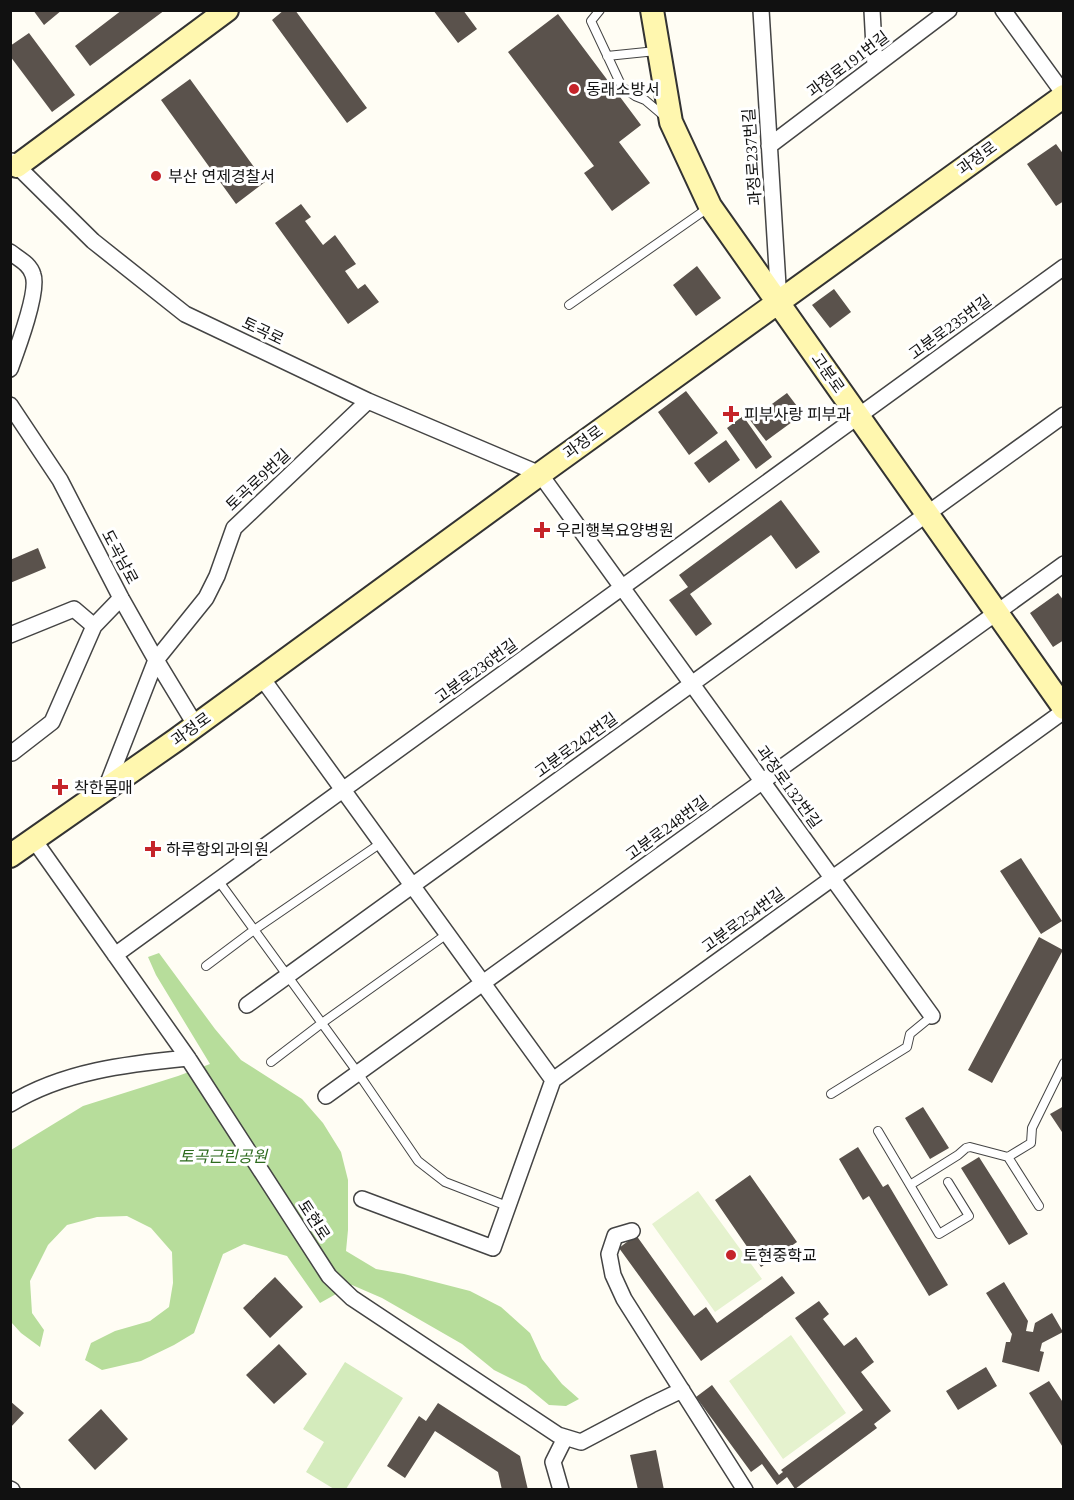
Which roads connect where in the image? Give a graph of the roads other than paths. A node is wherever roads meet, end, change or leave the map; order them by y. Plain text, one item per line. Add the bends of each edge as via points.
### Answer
1 (226, 10) edge
2 (600, 10) edge
3 (652, 10) edge
4 (761, 10) edge
5 (872, 10) edge
6 (949, 10) edge
7 (1003, 10) edge
8 (658, 51) junction
9 (607, 56) junction
10 (875, 66) junction
11 (1064, 95) edge
12 (671, 122) junction
13 (769, 146) junction
14 (14, 162) edge
15 (710, 206) junction
16 (10, 252) edge
17 (1064, 267) edge
18 (779, 302) junction
19 (569, 305) dead end
20 (10, 369) edge
21 (368, 401) junction
22 (10, 405) edge
23 (1064, 415) edge
24 (859, 416) junction
25 (540, 474) junction
26 (927, 513) junction
27 (1064, 564) edge
28 (622, 588) junction
29 (121, 598) junction
30 (996, 613) junction
31 (94, 626) junction
32 (10, 635) edge
33 (156, 660) junction
34 (261, 678) junction
35 (692, 683) junction
36 (1064, 710) edge
37 (195, 726) junction
38 (10, 752) edge
39 (762, 781) junction
40 (343, 790) junction
41 (105, 791) junction
42 (34, 840) junction
43 (381, 843) junction
44 (10, 856) edge
45 (832, 878) junction
46 (218, 880) junction
47 (412, 885) junction
48 (254, 930) junction
49 (447, 934) junction
50 (115, 955) junction
51 (206, 966) dead end
52 (287, 975) junction
53 (483, 983) junction
54 (247, 1005) dead end
55 (932, 1016) joint
56 (321, 1023) junction
57 (188, 1058) junction
58 (271, 1062) dead end
59 (1064, 1063) edge
60 (358, 1073) junction
61 (553, 1080) junction
62 (831, 1094) dead end
63 (326, 1095) dead end
64 (10, 1104) edge
65 (878, 1131) dead end
66 (1008, 1157) junction
67 (948, 1182) dead end
68 (910, 1185) junction
69 (362, 1199) dead end
70 (507, 1206) junction
71 (1039, 1206) dead end
72 (632, 1231) dead end
73 (682, 1390) junction
74 (565, 1438) junction
75 (561, 1490) edge
76 (745, 1490) edge

1 - 14 main road
2 - 9 lane via 591,21
3 - 8 main road, 고분로
4 - 13 street, 과정로237번길
5 - 10 street
6 - 10 street, 과정로191번길
7 - 11 street
8 - 9 lane
8 - 12 main road, 고분로
9 - 12 lane via 622,87
10 - 13 street, 과정로191번길
11 - 18 main road, 과정로
12 - 15 main road, 고분로
13 - 18 street, 과정로237번길
14 - 21 street, 토곡로 via 93,242 185,314
15 - 18 main road, 고분로
15 - 19 lane
16 - 20 street via 29,266 34,276 24,331
17 - 24 street, 고분로235번길
18 - 24 main road, 고분로
18 - 25 main road, 과정로
21 - 25 street, 토곡로
21 - 33 street, 토곡로9번길 via 234,528 206,598
22 - 29 street, 도곡남로 via 60,480
23 - 26 street, 고분로242번길
24 - 26 main road, 고분로
24 - 28 street, 고분로236번길
25 - 28 street, 과정로132번길
25 - 34 main road, 과정로
26 - 30 main road, 고분로
26 - 35 street, 고분로242번길
27 - 30 street, 고분로248번길
28 - 35 street, 과정로132번길
28 - 40 street, 고분로236번길
29 - 31 street
29 - 33 street, 도곡남로
30 - 36 main road, 고분로
30 - 39 street, 고분로248번길
31 - 32 street via 74,609
31 - 38 street via 52,722
33 - 37 street, 도곡남로
33 - 41 street
34 - 37 main road, 과정로
34 - 40 street
35 - 39 street, 과정로132번길
35 - 47 street, 고분로242번길
36 - 45 street, 고분로254번길
37 - 41 main road, 과정로
39 - 45 street, 과정로132번길
39 - 53 street, 고분로248번길
40 - 43 street
40 - 46 street, 고분로236번길
41 - 42 main road, 과정로
42 - 44 main road, 과정로
42 - 50 street, 토현로
43 - 47 street
43 - 48 lane
45 - 55 street, 과정로132번길
45 - 61 street, 고분로254번길
46 - 48 lane
46 - 50 street, 고분로236번길
47 - 49 street
47 - 52 street, 고분로242번길
48 - 51 lane
48 - 52 lane
49 - 53 street
49 - 56 lane
50 - 57 street, 토현로
52 - 54 street, 고분로242번길
52 - 56 lane
53 - 60 street, 고분로248번길
53 - 61 street
55 - 62 lane, 과정로132번길 via 910,1034 907,1047
56 - 58 lane
56 - 60 lane
57 - 64 street via 127,1064 65,1079
57 - 74 street, 토현로 via 329,1276 351,1298
59 - 66 lane via 1032,1128 1031,1143
60 - 63 street, 고분로248번길
60 - 70 lane via 418,1161 445,1182
61 - 70 street
65 - 68 lane
66 - 68 lane via 966,1148
66 - 71 lane
67 - 68 lane via 969,1216 939,1234
69 - 70 street via 493,1248
72 - 73 street via 615,1236 609,1254 613,1275
73 - 74 street via 581,1442
73 - 76 street
74 - 75 street via 553,1462

